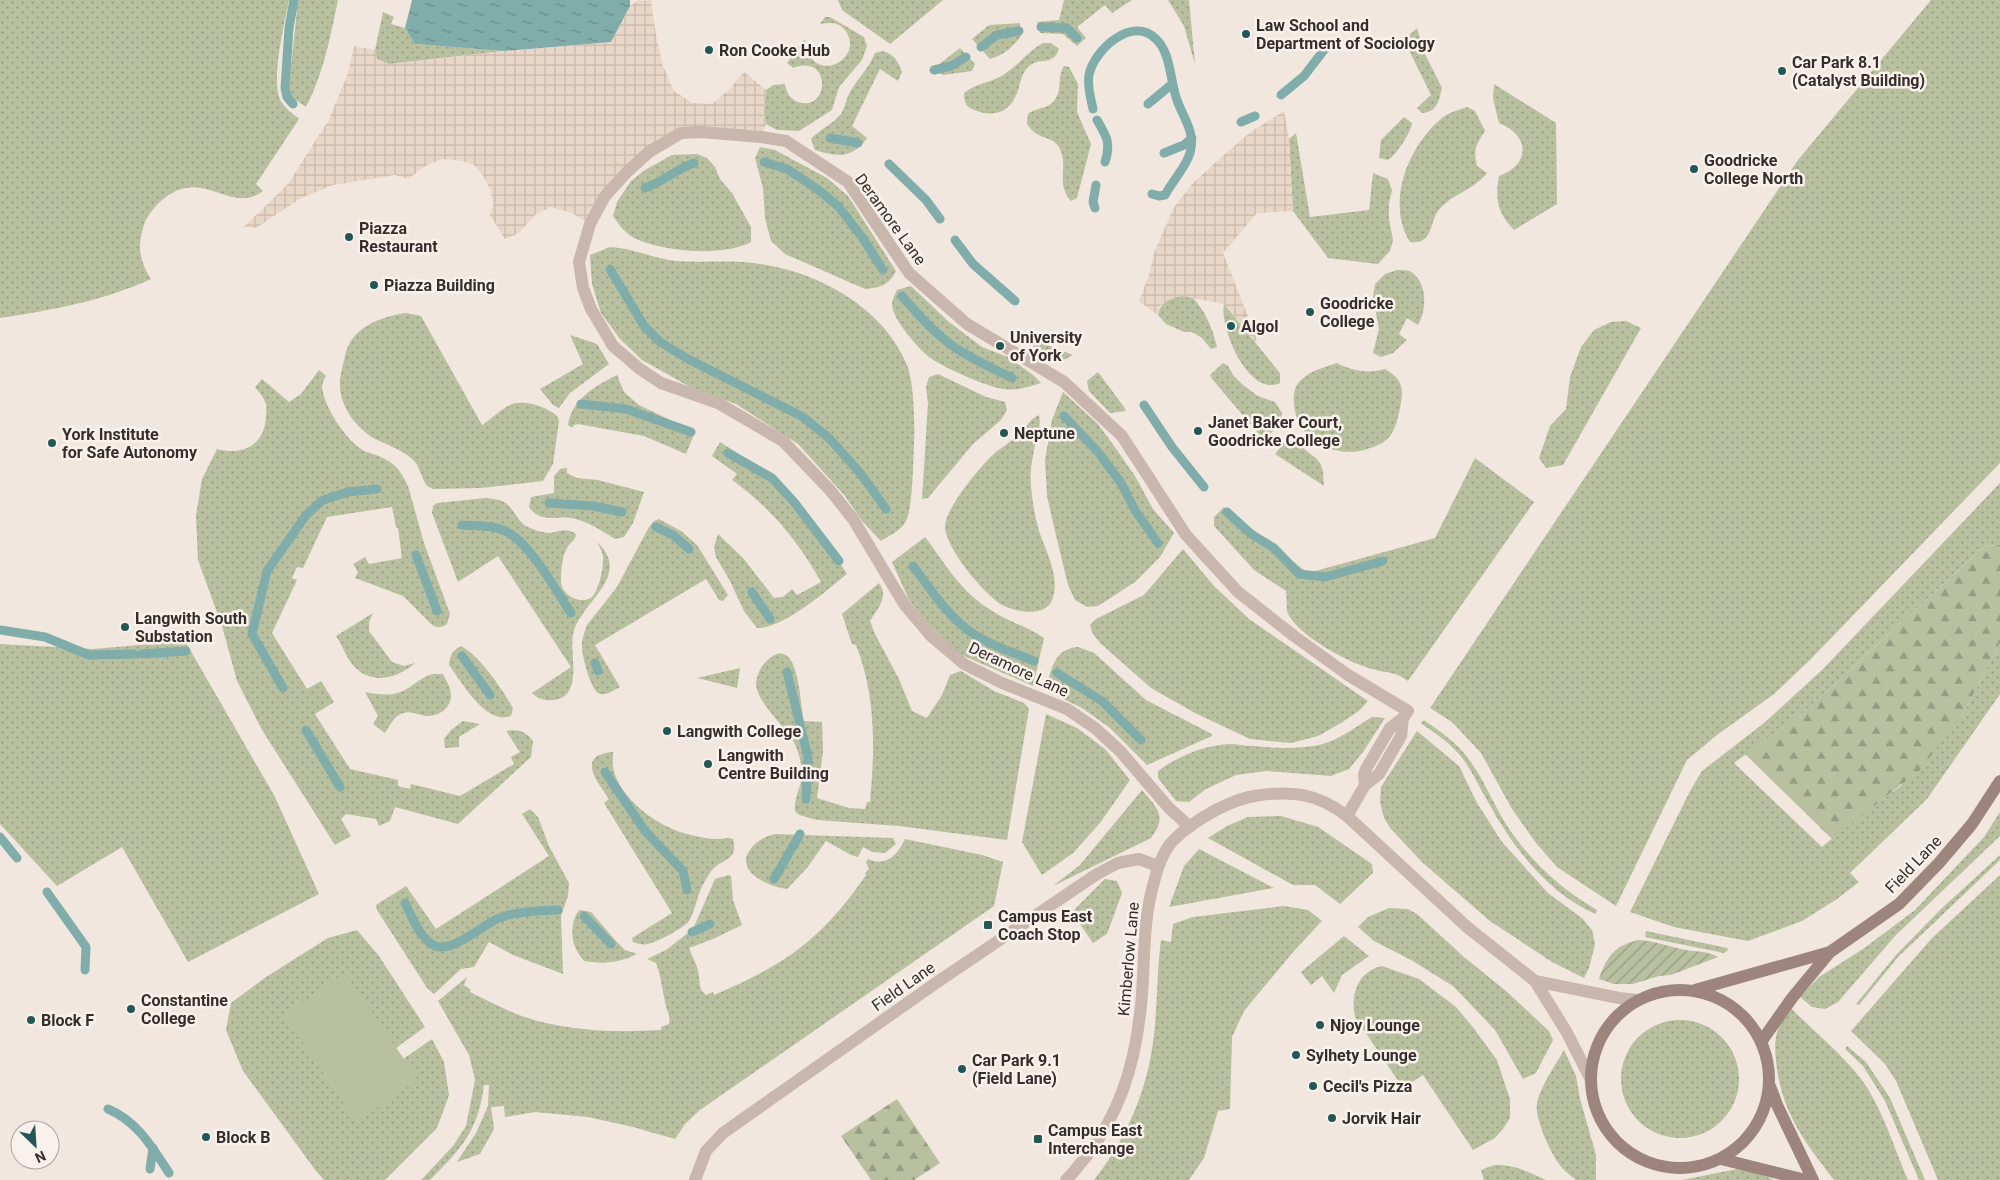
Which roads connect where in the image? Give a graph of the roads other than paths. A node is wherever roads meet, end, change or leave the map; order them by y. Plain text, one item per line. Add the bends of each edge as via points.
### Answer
1 (2000, 781) edge
2 (1347, 816) junction
3 (1190, 827) junction
4 (1158, 866) junction
5 (1830, 952) junction
6 (1535, 981) junction
7 (1693, 990) junction
8 (1638, 1000) junction
9 (1761, 1042) junction
10 (1590, 1078) junction
11 (1770, 1084) junction
12 (1721, 1159) junction
13 (695, 1180) edge
14 (1066, 1180) edge
15 (1806, 1180) edge
16 (1813, 1180) edge

1 - 5 street, Field Lane via 1972,824 1899,904
2 - 3 street, Kimberlow Lane via 1335,806 1308,795 1274,794 1243,798 1227,804
2 - 3 street, Deramore Lane via 1365,785 1364,775 1371,760 1390,728 1405,715 1238,592 1186,535 1122,436 1064,382 967,324 909,273 848,182 786,141 702,132 681,133 649,152 605,196 590,224 579,262 583,288 591,309 613,346 661,383 718,403 784,441 853,519 904,604 931,636 964,664 1067,710 1095,728
2 - 6 street, Kimberlow Lane via 1467,927
3 - 4 street, Kimberlow Lane via 1170,845
4 - 13 street, Field Lane via 1139,859 1118,863 1097,874 933,984 723,1133 706,1151
4 - 14 street, Kimberlow Lane via 1145,927 1141,1012 1134,1053 1110,1121
5 - 7 street, Field Lane
5 - 9 street, Field Lane
6 - 8 street, Kimberlow Lane
6 - 10 street, Kimberlow Lane
7 - 8 street, Field Lane via 1660,992
7 - 9 street, Field Lane via 1726,1002 1741,1013
8 - 10 street, Field Lane via 1619,1014 1604,1032 1594,1054
9 - 11 street, Field Lane via 1768,1062
10 - 12 street, Field Lane via 1598,1117 1626,1151 1647,1162 1670,1168 1688,1169
11 - 12 street, Field Lane via 1767,1102 1755,1128 1737,1149
11 - 16 street, Field Lane
12 - 15 street

